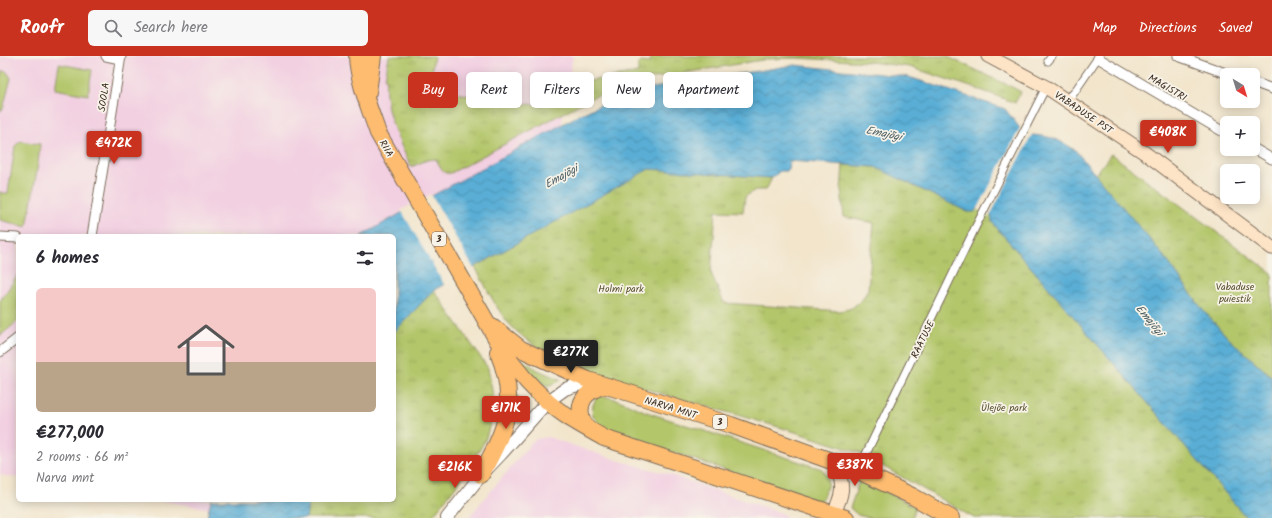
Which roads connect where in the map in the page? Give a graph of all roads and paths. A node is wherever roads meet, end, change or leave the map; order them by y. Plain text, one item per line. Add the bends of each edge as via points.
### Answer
1 (106, 56) edge
2 (357, 56) edge
3 (373, 56) edge
4 (988, 56) edge
5 (1178, 56) edge
6 (1098, 57) edge
7 (120, 58) edge
8 (1220, 71) edge
9 (1260, 85) edge
10 (1046, 87) junction
11 (1272, 89) edge
12 (1064, 99) junction
13 (367, 101) junction
14 (1220, 130) edge
15 (1260, 152) edge
16 (1272, 159) edge
17 (413, 192) joint
18 (92, 234) edge
19 (0, 237) edge
20 (16, 238) edge
21 (1272, 248) edge
22 (486, 321) junction
23 (16, 340) edge
24 (0, 352) edge
25 (605, 386) junction
26 (547, 402) junction
27 (586, 427) junction
28 (864, 456) dead end
29 (834, 462) junction
30 (481, 475) junction
31 (778, 496) junction
32 (837, 517) edge
33 (447, 518) edge
34 (804, 518) edge
35 (951, 518) edge

1 - 7 street
2 - 13 highway, RIIA / 3
3 - 13 highway, RIIA / 3
4 - 10 main road, VABADUSE PST
5 - 8 street
6 - 12 street via 1073,94
6 - 14 street, MAGISTRI
7 - 18 street, SOOLA
9 - 11 street
10 - 12 main road, VABADUSE PST
10 - 28 street, RAATUSE
12 - 21 main road, VABADUSE PST via 1151,157
13 - 17 highway, RIIA / 3 via 378,133
15 - 16 street
17 - 22 highway, NARVA MNT / 3
19 - 20 street
22 - 25 highway, NARVA MNT / 3 via 521,349
22 - 26 highway, NARVA MNT / 3 via 512,364
22 - 30 highway via 504,365 509,401 506,421
23 - 24 street
25 - 26 street via 584,383 565,389
25 - 27 highway via 596,388 585,396 581,405 581,415
25 - 29 highway, NARVA MNT / 3
26 - 27 highway, NARVA MNT / 3
26 - 30 street
27 - 31 highway, NARVA MNT / 3 via 604,438
29 - 32 main road via 840,473 842,485
29 - 35 highway, NARVA MNT / 3 via 914,497
30 - 33 street
31 - 32 highway, NARVA MNT / 3
31 - 34 highway

